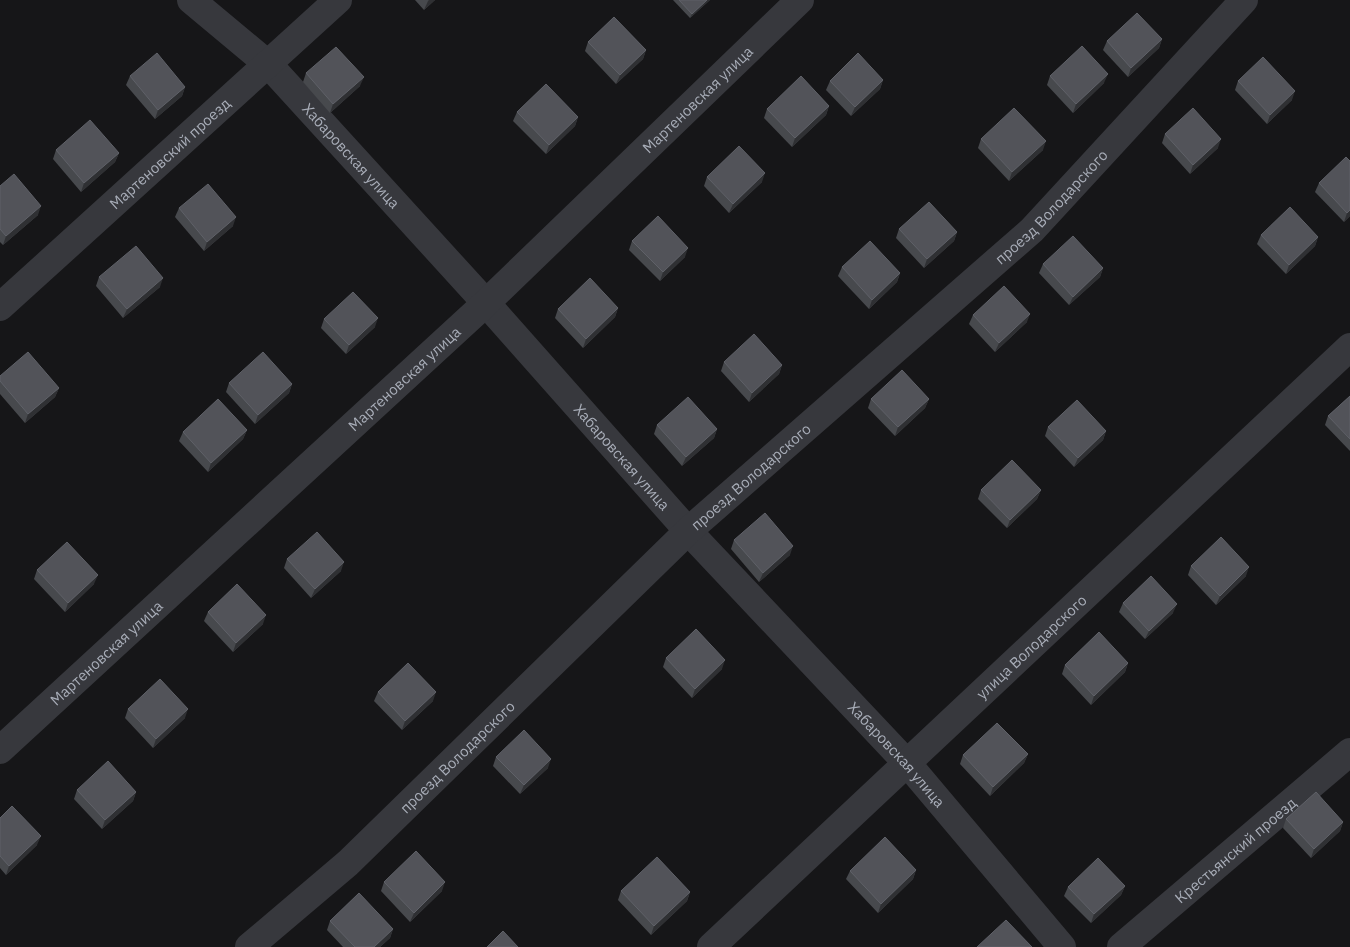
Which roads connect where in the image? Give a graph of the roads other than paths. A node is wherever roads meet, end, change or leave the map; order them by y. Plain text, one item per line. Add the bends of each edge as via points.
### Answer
1 (191, 0) edge
2 (338, 0) edge
3 (800, 0) edge
4 (1244, 0) edge
5 (268, 64) junction
6 (486, 303) junction
7 (0, 307) edge
8 (1350, 347) edge
9 (688, 531) junction
10 (0, 750) edge
11 (1350, 752) edge
12 (907, 763) junction
13 (249, 947) edge
14 (711, 947) edge
15 (1062, 947) edge
16 (1121, 947) edge

1 - 5 street, Хабаровская улица
2 - 5 street, Мартеновский проезд
3 - 6 street, Мартеновская улица
4 - 9 street, проезд Володарского via 1032,230
5 - 6 street, Хабаровская улица
5 - 7 street, Мартеновский проезд
6 - 9 street, Хабаровская улица
6 - 10 street, Мартеновская улица
8 - 12 street, улица Володарского
9 - 12 street, Хабаровская улица
9 - 13 street, проезд Володарского via 348,863
11 - 16 street, Крестьянский проезд
12 - 14 street, улица Володарского
12 - 15 street, Хабаровская улица

